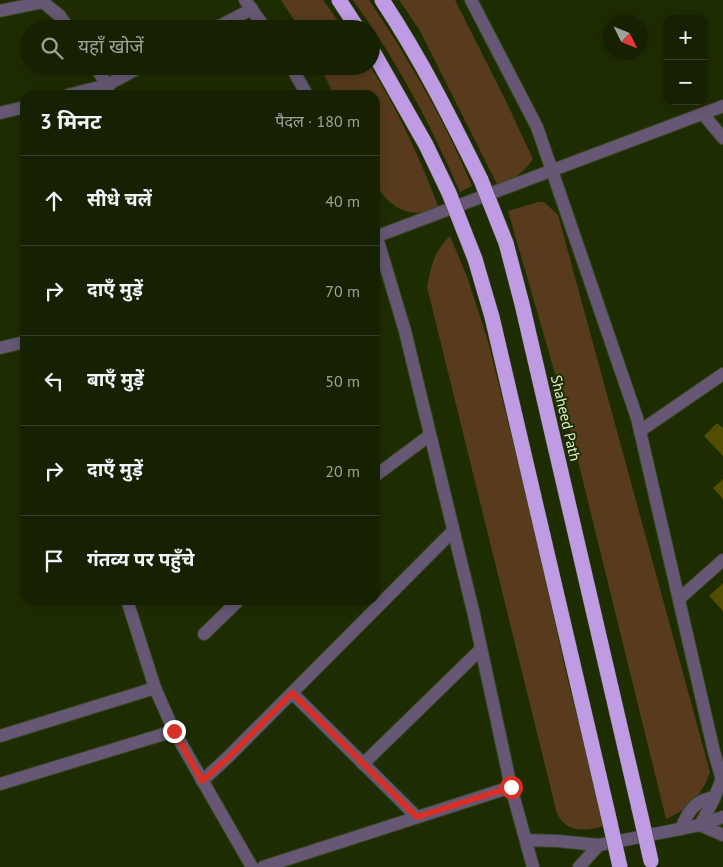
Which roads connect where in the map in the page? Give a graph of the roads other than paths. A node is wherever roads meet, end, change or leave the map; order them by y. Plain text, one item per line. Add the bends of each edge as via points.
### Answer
1 (339, 0) edge
2 (382, 0) edge
3 (471, 0) edge
4 (249, 4) edge
5 (0, 11) edge
6 (63, 20) edge
7 (227, 20) edge
8 (260, 20) edge
9 (352, 20) edge
10 (380, 64) edge
11 (100, 75) edge
12 (129, 75) edge
13 (296, 75) edge
14 (108, 90) edge
15 (304, 90) edge
16 (723, 106) edge
17 (20, 108) edge
18 (0, 113) edge
19 (703, 114) junction
20 (723, 138) edge
21 (552, 170) junction
22 (380, 234) edge
23 (380, 248) edge
24 (20, 343) edge
25 (0, 348) edge
26 (723, 374) edge
27 (640, 431) junction
28 (430, 434) junction
29 (380, 472) edge
30 (453, 531) junction
31 (723, 560) edge
32 (679, 599) junction
33 (380, 604) edge
34 (129, 605) edge
35 (235, 605) edge
36 (379, 605) edge
37 (204, 634) dead end
38 (481, 650) junction
39 (155, 688) junction
40 (292, 693) junction
41 (174, 731) junction
42 (0, 736) edge
43 (719, 748) edge
44 (363, 764) junction
45 (202, 781) junction
46 (722, 781) edge
47 (0, 784) edge
48 (511, 787) junction
49 (715, 797) junction
50 (417, 817) junction
51 (723, 817) edge
52 (700, 825) junction
53 (682, 828) junction
54 (723, 835) edge
55 (526, 840) junction
56 (599, 845) junction
57 (652, 864) edge
58 (252, 867) edge
59 (263, 867) edge
60 (533, 867) edge
61 (579, 867) edge
62 (620, 867) edge

1 - 9 highway
2 - 57 highway, Shaheed Path, bridge via 403,31 454,125 481,180 506,243
3 - 21 street via 537,127
4 - 7 street
4 - 8 street
5 - 6 street via 43,2
10 - 62 highway, bridge via 426,145 475,259 492,317
11 - 14 street
12 - 14 street
13 - 15 street
16 - 19 street
17 - 18 street
19 - 20 street
19 - 21 street
21 - 22 street
21 - 27 street
23 - 28 street via 405,331
24 - 25 street
26 - 27 street
27 - 32 street
28 - 29 street
28 - 30 street
30 - 33 street
30 - 38 street
31 - 32 street
32 - 43 street
34 - 39 street
35 - 37 street
36 - 40 street
38 - 44 street
38 - 48 street
39 - 41 street
39 - 42 street
40 - 44 street
40 - 45 street
41 - 45 street
41 - 47 street
43 - 46 street
44 - 50 street
45 - 58 street
46 - 49 street
48 - 50 street
48 - 55 street
49 - 52 street
49 - 53 street via 693,806
50 - 59 street
51 - 52 street
52 - 53 street
52 - 54 street
53 - 56 street
55 - 56 street
55 - 60 street
56 - 61 street

